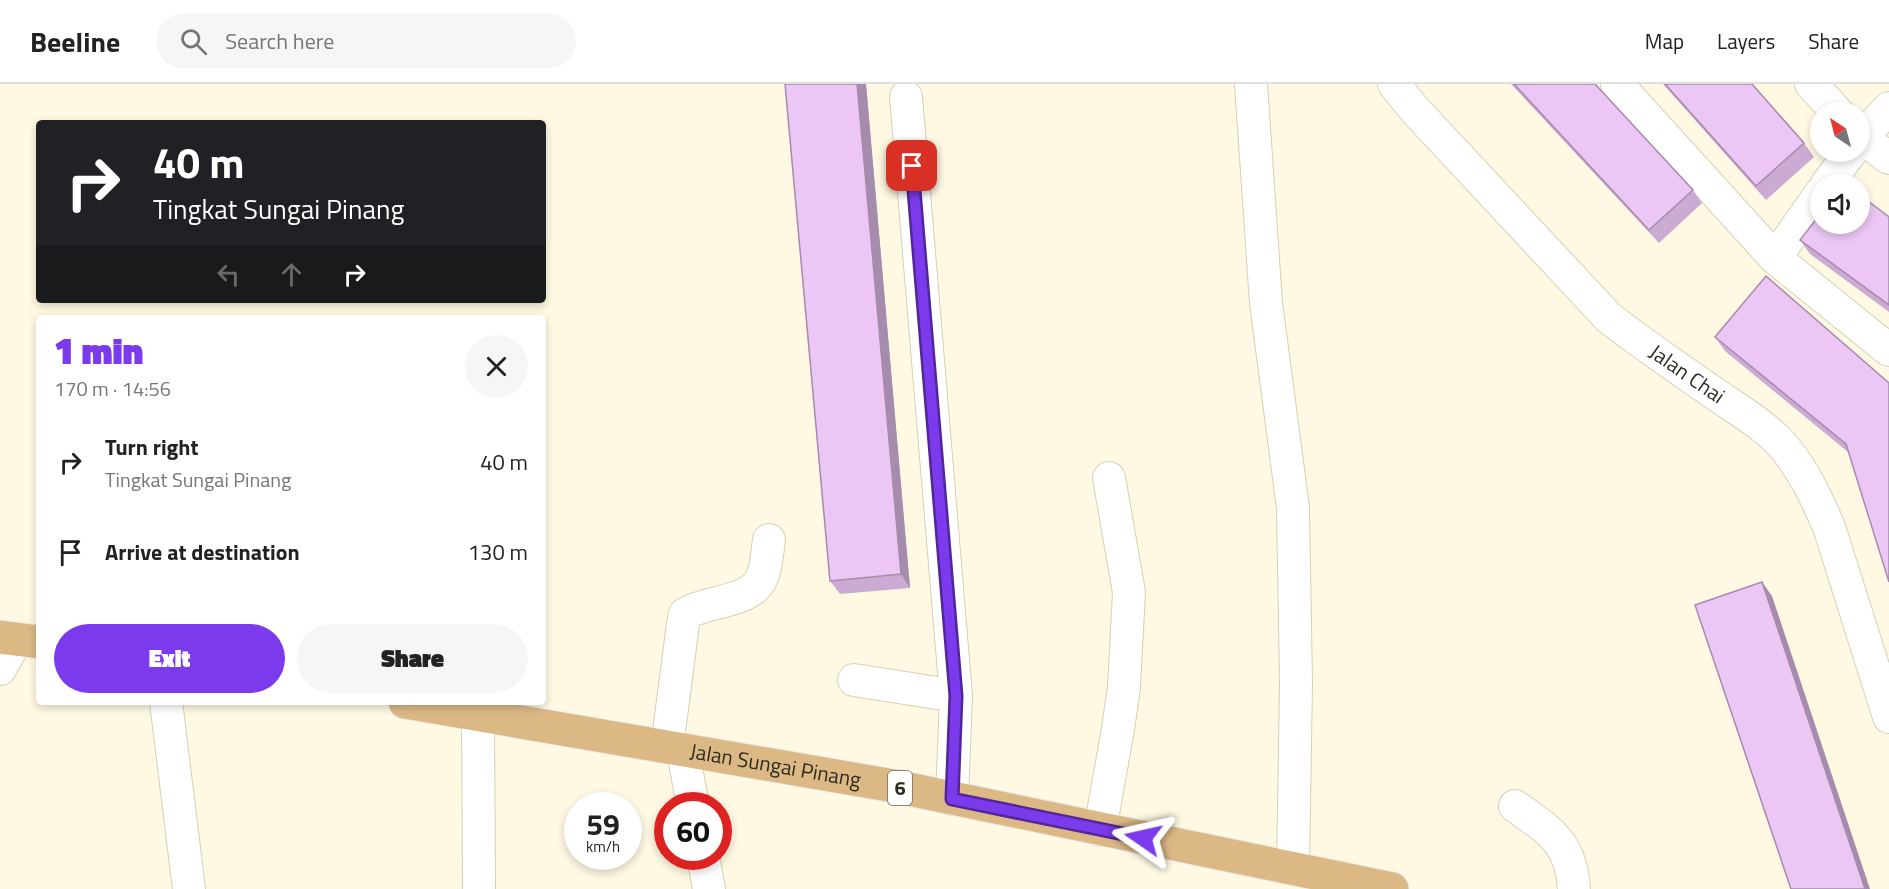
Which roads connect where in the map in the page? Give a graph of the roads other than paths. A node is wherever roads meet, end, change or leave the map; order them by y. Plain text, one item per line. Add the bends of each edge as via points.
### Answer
1 (1251, 84) edge
2 (1394, 84) edge
3 (1617, 84) edge
4 (1811, 84) edge
5 (906, 97) dead end
6 (1828, 102) edge
7 (1889, 108) edge
8 (1870, 128) edge
9 (1870, 145) edge
10 (1889, 158) edge
11 (1810, 208) edge
12 (1774, 258) junction
13 (1889, 350) edge
14 (1109, 478) dead end
15 (769, 540) dead end
16 (19, 640) edge
17 (0, 669) edge
18 (854, 680) dead end
19 (956, 696) junction
20 (166, 705) edge
21 (422, 705) edge
22 (478, 715) junction
23 (1889, 717) edge
24 (675, 749) junction
25 (689, 792) edge
26 (952, 799) junction
27 (1515, 806) dead end
28 (1100, 830) junction
29 (1293, 869) junction
30 (706, 870) edge
31 (189, 889) edge
32 (479, 889) edge
33 (709, 889) edge
34 (1392, 889) edge
35 (1574, 889) edge

1 - 29 street via 1266,303 1293,508
2 - 23 street, Jalan Chai via 1609,318 1783,446 1804,476 1829,527
3 - 12 street
4 - 6 street
5 - 19 street
7 - 8 street
9 - 10 street
11 - 12 street
12 - 13 street
14 - 28 street via 1129,592 1124,687
15 - 24 street via 763,575 748,594 685,614
16 - 17 street
18 - 19 street
19 - 26 street
20 - 31 street
21 - 22 main road, Jalan Sungai Pinang / 6
22 - 24 main road, Jalan Sungai Pinang / 6
22 - 32 street
24 - 25 street
24 - 26 main road, Jalan Sungai Pinang / 6
26 - 28 main road, Jalan Sungai Pinang / 6
27 - 35 street via 1544,826 1568,854
28 - 29 main road, Jalan Sungai Pinang / 6
29 - 34 main road, Jalan Sungai Pinang / 6
30 - 33 street

